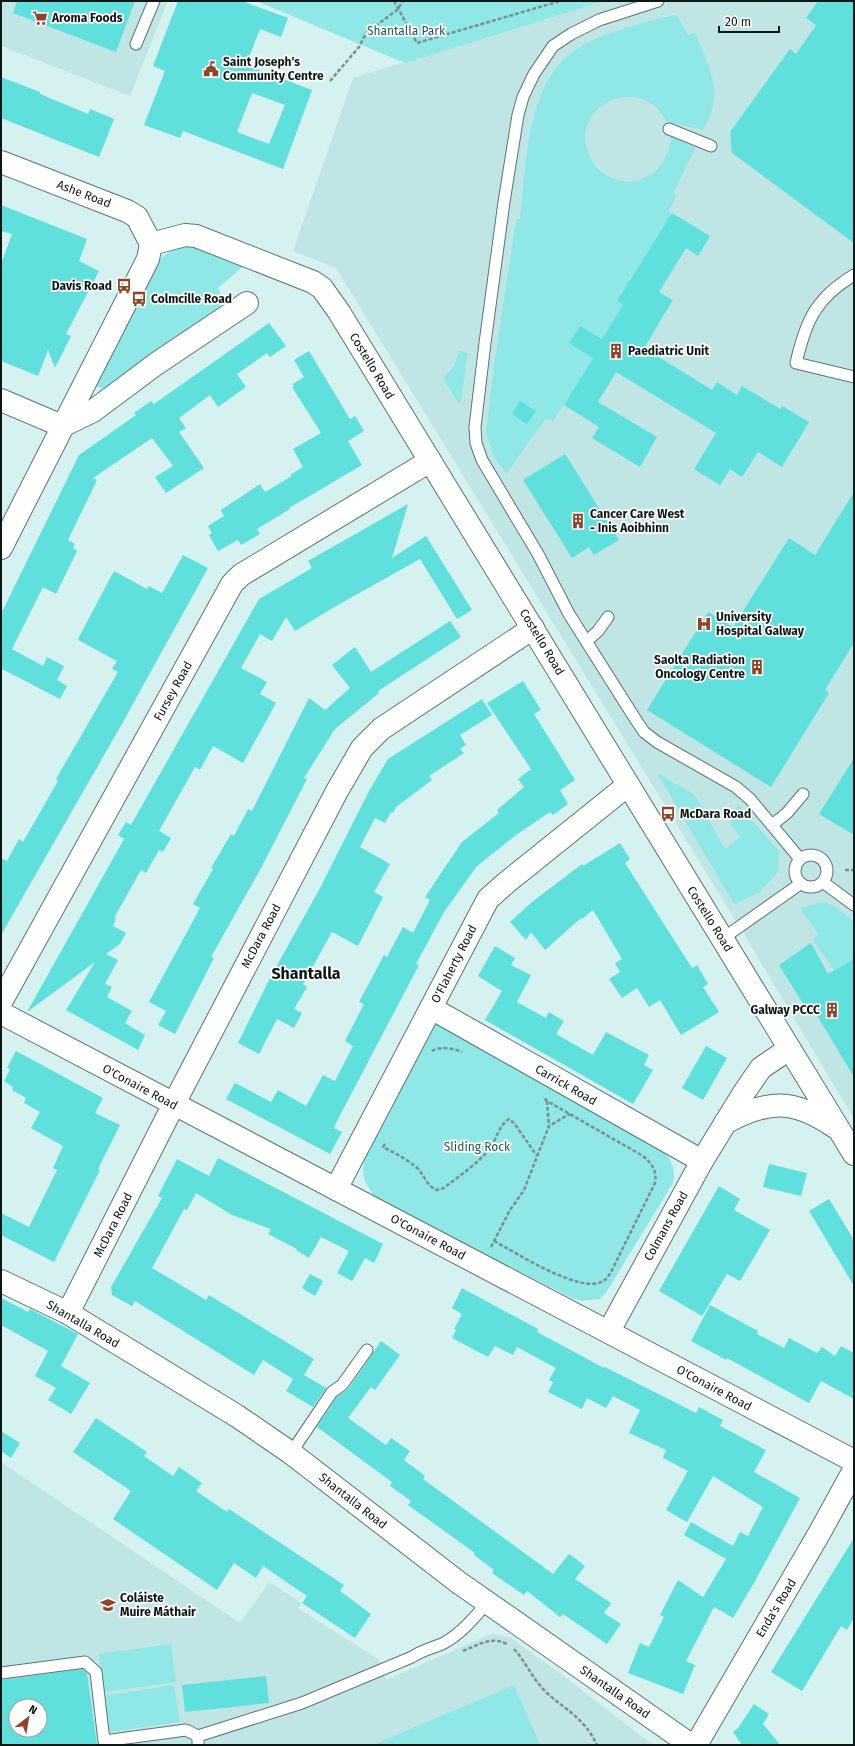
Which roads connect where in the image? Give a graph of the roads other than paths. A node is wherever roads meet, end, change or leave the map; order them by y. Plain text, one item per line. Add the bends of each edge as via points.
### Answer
1 (154, 1) edge
2 (658, 1) edge
3 (136, 44) dead end
4 (669, 129) dead end
5 (711, 146) dead end
6 (1, 162) edge
7 (151, 244) junction
8 (854, 275) edge
9 (247, 303) dead end
10 (854, 377) edge
11 (1, 400) edge
12 (62, 426) junction
13 (430, 461) junction
14 (1, 548) edge
15 (608, 617) dead end
16 (533, 628) junction
17 (587, 641) junction
18 (628, 785) junction
19 (803, 794) dead end
20 (772, 825) junction
21 (800, 859) junction
22 (824, 883) junction
23 (800, 884) junction
24 (854, 905) edge
25 (722, 939) junction
26 (1, 1002) edge
27 (431, 1008) junction
28 (1, 1013) edge
29 (789, 1049) junction
30 (174, 1105) junction
31 (725, 1123) junction
32 (838, 1128) junction
33 (854, 1154) edge
34 (702, 1161) junction
35 (336, 1189) junction
36 (1, 1281) edge
37 (68, 1313) junction
38 (609, 1331) junction
39 (367, 1350) dead end
40 (291, 1453) junction
41 (854, 1461) edge
42 (852, 1480) edge
43 (487, 1602) junction
44 (1, 1673) edge
45 (198, 1741) edge
46 (691, 1745) edge
47 (696, 1745) edge

1 - 3 lane
2 - 17 lane via 599,20 553,46 534,74 526,92 516,123 504,202 475,428 476,443 482,460 538,554 569,614
4 - 5 lane
6 - 7 street, Ashe Road via 127,210 137,217
7 - 12 street via 148,258
7 - 13 street, Costello Road via 185,235 196,236 302,277 322,288 340,312
8 - 10 lane via 839,284 822,300 810,317 796,363
9 - 12 street via 92,411
11 - 12 street
12 - 14 street
13 - 16 street, Costello Road
13 - 26 street, Fursey Road via 241,575 232,584
15 - 17 lane
16 - 18 street, Costello Road
16 - 30 street, McDara Road via 381,729 362,748 336,791
17 - 20 lane via 644,732 680,756 736,787
18 - 25 street, Costello Road
18 - 27 street, O'Flaherty Road via 488,899
19 - 20 lane via 787,813
20 - 21 lane
21 - 22 lane via 816,855 825,862 828,872
21 - 23 lane via 795,874
22 - 23 lane via 815,888
22 - 24 lane
23 - 25 lane
25 - 29 street, Costello Road
27 - 34 street, Carrick Road
27 - 35 street, O'Flaherty Road
28 - 30 street, O'Conaire Road
29 - 31 street, Colmans Road via 761,1068
29 - 32 street, Costello Road
30 - 35 street, O'Conaire Road
30 - 37 street, McDara Road
31 - 32 street via 769,1105 795,1106 818,1115
31 - 34 street, Colmans Road
32 - 33 street, Costello Road
34 - 38 street, Colmans Road
35 - 38 street, O'Conaire Road
36 - 37 street, Shantalla Road
37 - 40 street, Shantalla Road
38 - 41 street, O'Conaire Road
39 - 40 lane via 342,1385 332,1392
40 - 43 street, Shantalla Road via 452,1578
42 - 47 street, Enda's Road
43 - 45 lane via 476,1617 444,1642 302,1703
43 - 46 street, Shantalla Road
44 - 45 lane via 85,1662 96,1672 104,1741 186,1730

